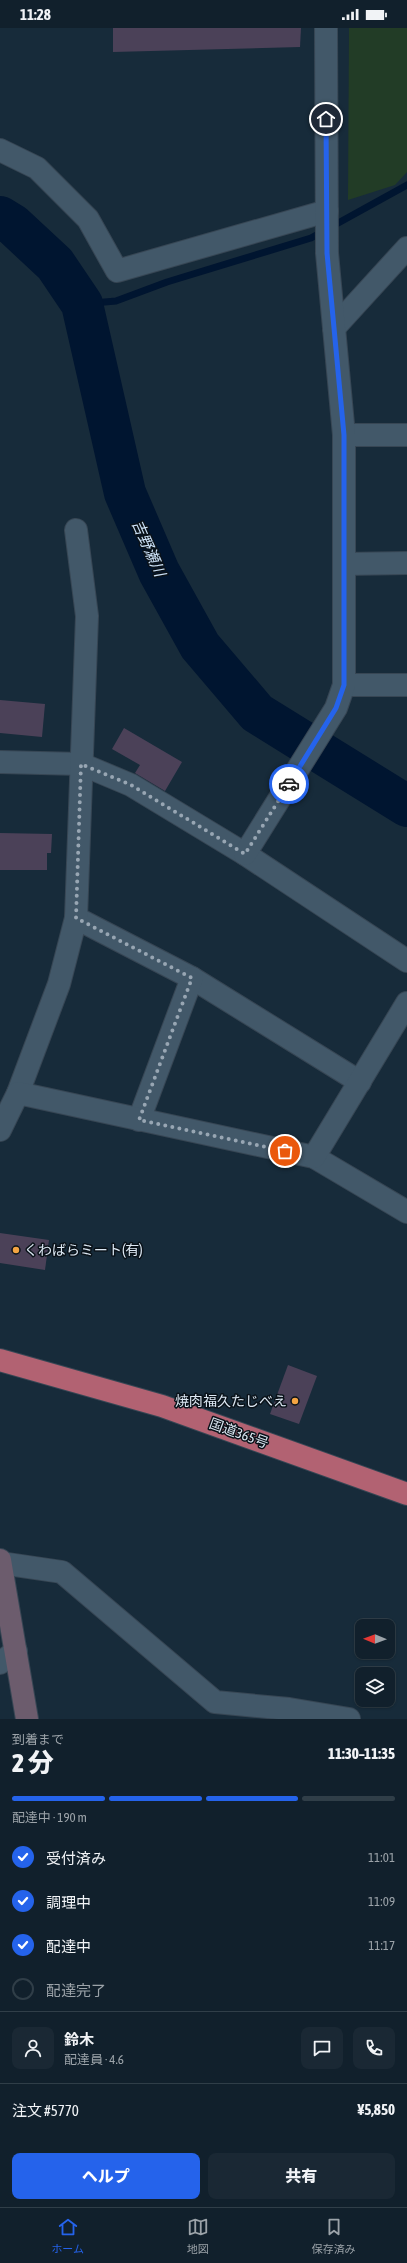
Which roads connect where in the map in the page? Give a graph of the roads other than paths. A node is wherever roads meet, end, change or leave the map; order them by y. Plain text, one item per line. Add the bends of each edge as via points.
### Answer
1 (326, 28) edge
2 (0, 150) edge
3 (327, 210) junction
4 (407, 248) edge
5 (334, 328) junction
6 (344, 435) junction
7 (407, 435) edge
8 (76, 530) dead end
9 (407, 563) edge
10 (344, 564) junction
11 (344, 685) junction
12 (407, 686) edge
13 (0, 762) edge
14 (81, 764) junction
15 (245, 854) junction
16 (76, 918) junction
17 (407, 961) edge
18 (192, 978) junction
19 (407, 1003) edge
20 (360, 1082) junction
21 (18, 1093) junction
22 (139, 1120) junction
23 (0, 1130) edge
24 (314, 1158) junction
25 (407, 1212) edge
26 (0, 1360) edge
27 (407, 1494) edge
28 (0, 1560) edge
29 (0, 1563) edge
30 (8, 1657) edge
31 (27, 1719) edge
32 (349, 1719) edge

1 - 3 street
2 - 3 street via 36,168 88,219 117,271
3 - 5 street via 327,253
4 - 5 street
5 - 6 street
6 - 7 street
6 - 10 street
8 - 14 street via 87,616
9 - 10 street
10 - 11 street
11 - 12 street
11 - 15 street via 336,708
13 - 14 street
14 - 15 street via 131,785
14 - 16 street
15 - 17 street
16 - 18 street
16 - 21 street via 59,984
18 - 20 street
18 - 22 street
19 - 20 street
20 - 24 street
21 - 22 street
21 - 23 street
22 - 24 street
24 - 25 street
26 - 27 highway, 国道365号 via 162,1406
28 - 29 main road
29 - 30 main road
29 - 32 street via 62,1572 215,1702 289,1709
30 - 31 main road

